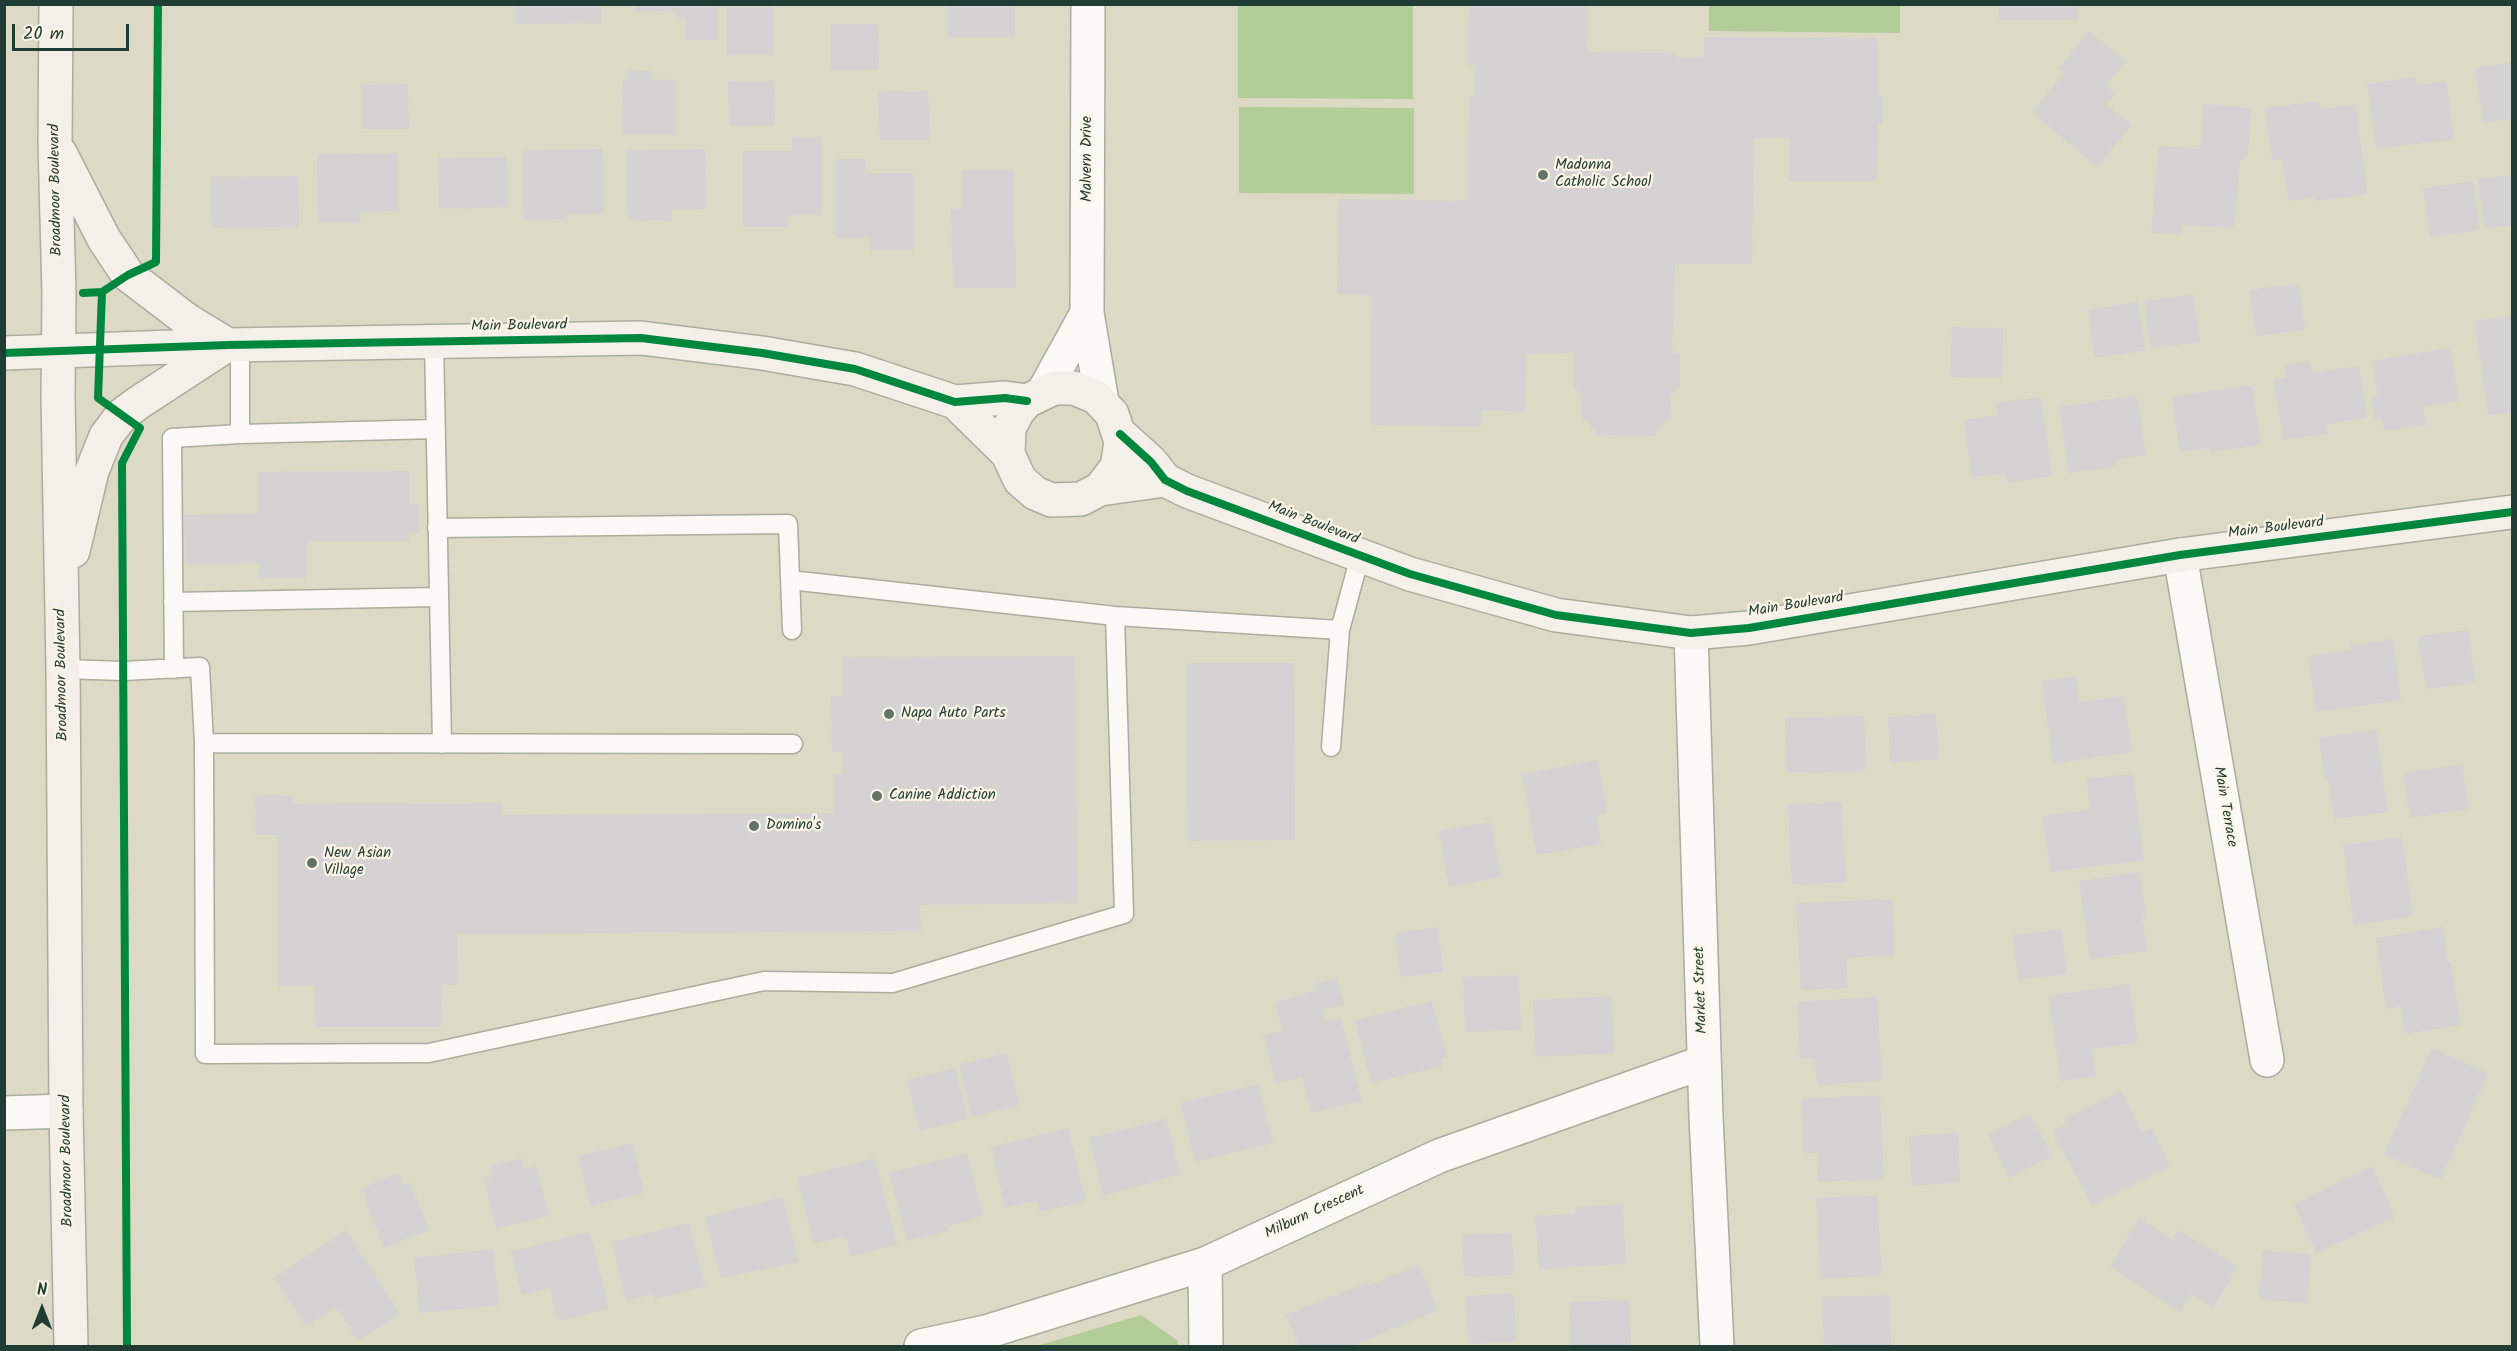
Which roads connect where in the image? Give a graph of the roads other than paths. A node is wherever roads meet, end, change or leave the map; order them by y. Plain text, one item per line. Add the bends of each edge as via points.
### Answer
1 (56, 4) edge
2 (1088, 4) edge
3 (55, 143) junction
4 (1087, 313) junction
5 (434, 342) junction
6 (234, 345) junction
7 (59, 351) junction
8 (4, 353) edge
9 (1035, 396) junction
10 (955, 402) junction
11 (1101, 402) junction
12 (436, 429) junction
13 (240, 434) junction
14 (1120, 434) junction
15 (1008, 454) junction
16 (1165, 480) junction
17 (1100, 489) junction
18 (2512, 512) edge
19 (437, 528) junction
20 (2180, 555) junction
21 (1360, 556) junction
22 (790, 580) junction
23 (439, 597) junction
24 (62, 599) junction
25 (173, 602) junction
26 (1115, 616) junction
27 (792, 630) dead end
28 (1340, 630) junction
29 (1691, 633) junction
30 (63, 669) junction
31 (174, 669) junction
32 (204, 743) junction
33 (442, 744) junction
34 (793, 744) dead end
35 (1331, 747) dead end
36 (2267, 1060) dead end
37 (1704, 1062) junction
38 (66, 1111) junction
39 (4, 1113) edge
40 (1206, 1263) junction
41 (986, 1339) edge
42 (71, 1347) edge
43 (921, 1347) edge
44 (1206, 1347) edge
45 (1717, 1347) edge

1 - 3 street, Broadmoor Boulevard
2 - 4 street, Malvern Drive
3 - 6 street via 104,239 128,275 187,320
3 - 7 street, Broadmoor Boulevard
4 - 9 street, Malvern Drive
4 - 11 street, Malvern Drive
5 - 6 street, Main Boulevard
5 - 10 street, Main Boulevard via 641,338 762,352 855,369
5 - 12 lane
6 - 7 street, Main Boulevard
6 - 13 lane
6 - 24 street via 138,403 106,436 92,471
7 - 8 street, Main Boulevard
7 - 24 street, Broadmoor Boulevard
9 - 10 street, Main Boulevard
9 - 11 street, Main Boulevard via 1054,388 1074,388
9 - 15 street via 1018,411 1009,428
10 - 15 street, Main Boulevard
11 - 14 street, Main Boulevard via 1112,414
12 - 13 lane
12 - 19 lane
13 - 25 lane via 172,438
14 - 16 street, Main Boulevard
14 - 17 street via 1117,467
15 - 17 street, Main Boulevard via 1020,480 1051,500 1081,499
16 - 17 street, Main Boulevard
16 - 21 street, Main Boulevard
18 - 20 street, Main Boulevard
19 - 22 lane via 788,524
19 - 23 lane
20 - 29 street, Main Boulevard via 1749,628
20 - 36 street, Main Terrace
21 - 28 lane
21 - 29 street, Main Boulevard via 1556,615
22 - 26 lane
22 - 27 lane
23 - 25 lane
23 - 33 lane
24 - 30 street, Broadmoor Boulevard
25 - 31 lane
26 - 28 lane
26 - 32 lane via 1124,914 893,982 764,981 429,1053 205,1054
28 - 35 lane
29 - 37 street, Market Street
30 - 31 lane
30 - 38 street, Broadmoor Boulevard
31 - 32 lane via 200,667
32 - 33 lane
33 - 34 lane
37 - 40 street, Milburn Crescent via 1439,1156
37 - 45 street, Market Street
38 - 39 street
38 - 42 street, Broadmoor Boulevard
40 - 41 street, Milburn Crescent
40 - 44 street
41 - 43 street, Milburn Crescent

